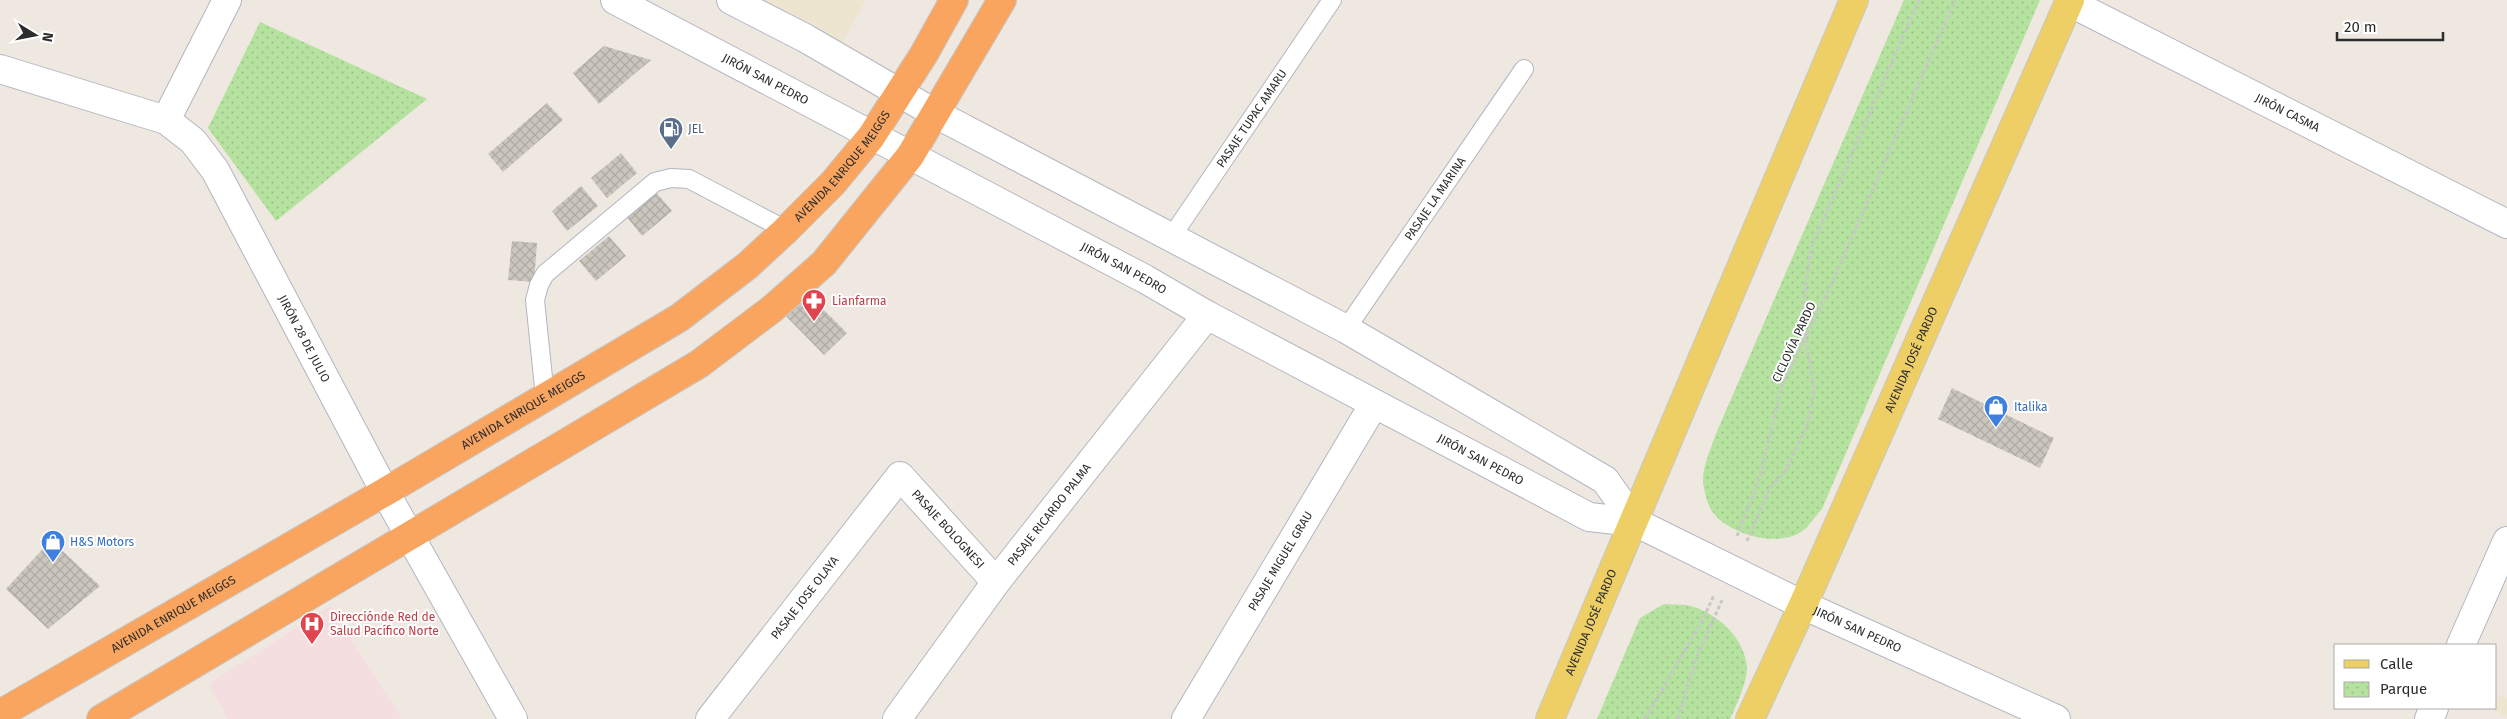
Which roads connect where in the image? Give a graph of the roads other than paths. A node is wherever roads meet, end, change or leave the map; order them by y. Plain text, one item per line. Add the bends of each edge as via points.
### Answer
1 (227, 0) edge
2 (615, 0) edge
3 (731, 0) edge
4 (954, 0) edge
5 (1002, 0) edge
6 (1332, 0) edge
7 (1854, 0) edge
8 (2069, 1) edge
9 (0, 69) edge
10 (1524, 69) dead end
11 (900, 93) junction
12 (936, 114) junction
13 (166, 120) junction
14 (872, 137) junction
15 (910, 156) junction
16 (2507, 224) edge
17 (786, 230) junction
18 (1172, 236) junction
19 (1207, 315) junction
20 (1346, 329) junction
21 (545, 397) junction
22 (1374, 404) junction
23 (900, 476) joint
24 (385, 492) junction
25 (1635, 522) junction
26 (409, 535) junction
27 (2507, 541) edge
28 (996, 582) junction
29 (1803, 605) junction
30 (2461, 644) edge
31 (0, 714) edge
32 (101, 719) edge
33 (513, 719) edge
34 (710, 719) edge
35 (897, 719) edge
36 (1186, 719) edge
37 (1550, 719) edge
38 (1750, 719) edge
39 (2056, 719) edge

1 - 13 street
2 - 14 street, JIRÓN SAN PEDRO
3 - 11 street, JIRÓN SAN PEDRO
4 - 11 highway, AVENIDA ENRIQUE MEIGGS
5 - 12 highway
6 - 18 lane, PASAJE TUPAC AMARU
7 - 25 main road, AVENIDA JOSÉ PARDO
8 - 16 street, JIRÓN CASMA
8 - 29 main road, AVENIDA JOSÉ PARDO
9 - 13 street, JIRÓN 28 DE JULIO
10 - 20 lane, PASAJE LA MARINA
11 - 12 street, JIRÓN SAN PEDRO
11 - 14 highway, AVENIDA ENRIQUE MEIGGS
12 - 15 highway
12 - 18 street, JIRÓN SAN PEDRO
13 - 24 street, JIRÓN 28 DE JULIO via 193,141 215,170
14 - 15 street, JIRÓN SAN PEDRO
14 - 17 highway, AVENIDA ENRIQUE MEIGGS via 833,183
15 - 19 street, JIRÓN SAN PEDRO
15 - 26 highway via 824,262 772,309 699,364
17 - 21 highway, AVENIDA ENRIQUE MEIGGS via 679,318
17 - 21 lane via 690,179 671,178 655,182 545,274 539,285 536,300
18 - 20 street, JIRÓN SAN PEDRO
19 - 22 street, JIRÓN SAN PEDRO
19 - 28 street, PASAJE RICARDO PALMA
20 - 25 street, JIRÓN SAN PEDRO via 1605,480
21 - 24 highway, AVENIDA ENRIQUE MEIGGS
22 - 25 street, JIRÓN SAN PEDRO via 1589,518
22 - 36 street, PASAJE MIGUEL GRAU
23 - 28 street, PASAJE BOLOGNESI
23 - 34 street, PASAJE JOSE OLAYA
24 - 26 street, JIRÓN 28 DE JULIO
24 - 31 highway, AVENIDA ENRIQUE MEIGGS
25 - 29 street, JIRÓN SAN PEDRO
25 - 37 main road, AVENIDA JOSÉ PARDO
26 - 32 highway
26 - 33 street, JIRÓN 28 DE JULIO
27 - 30 street
28 - 35 street, PASAJE RICARDO PALMA
29 - 38 main road, AVENIDA JOSÉ PARDO
29 - 39 street, JIRÓN SAN PEDRO

